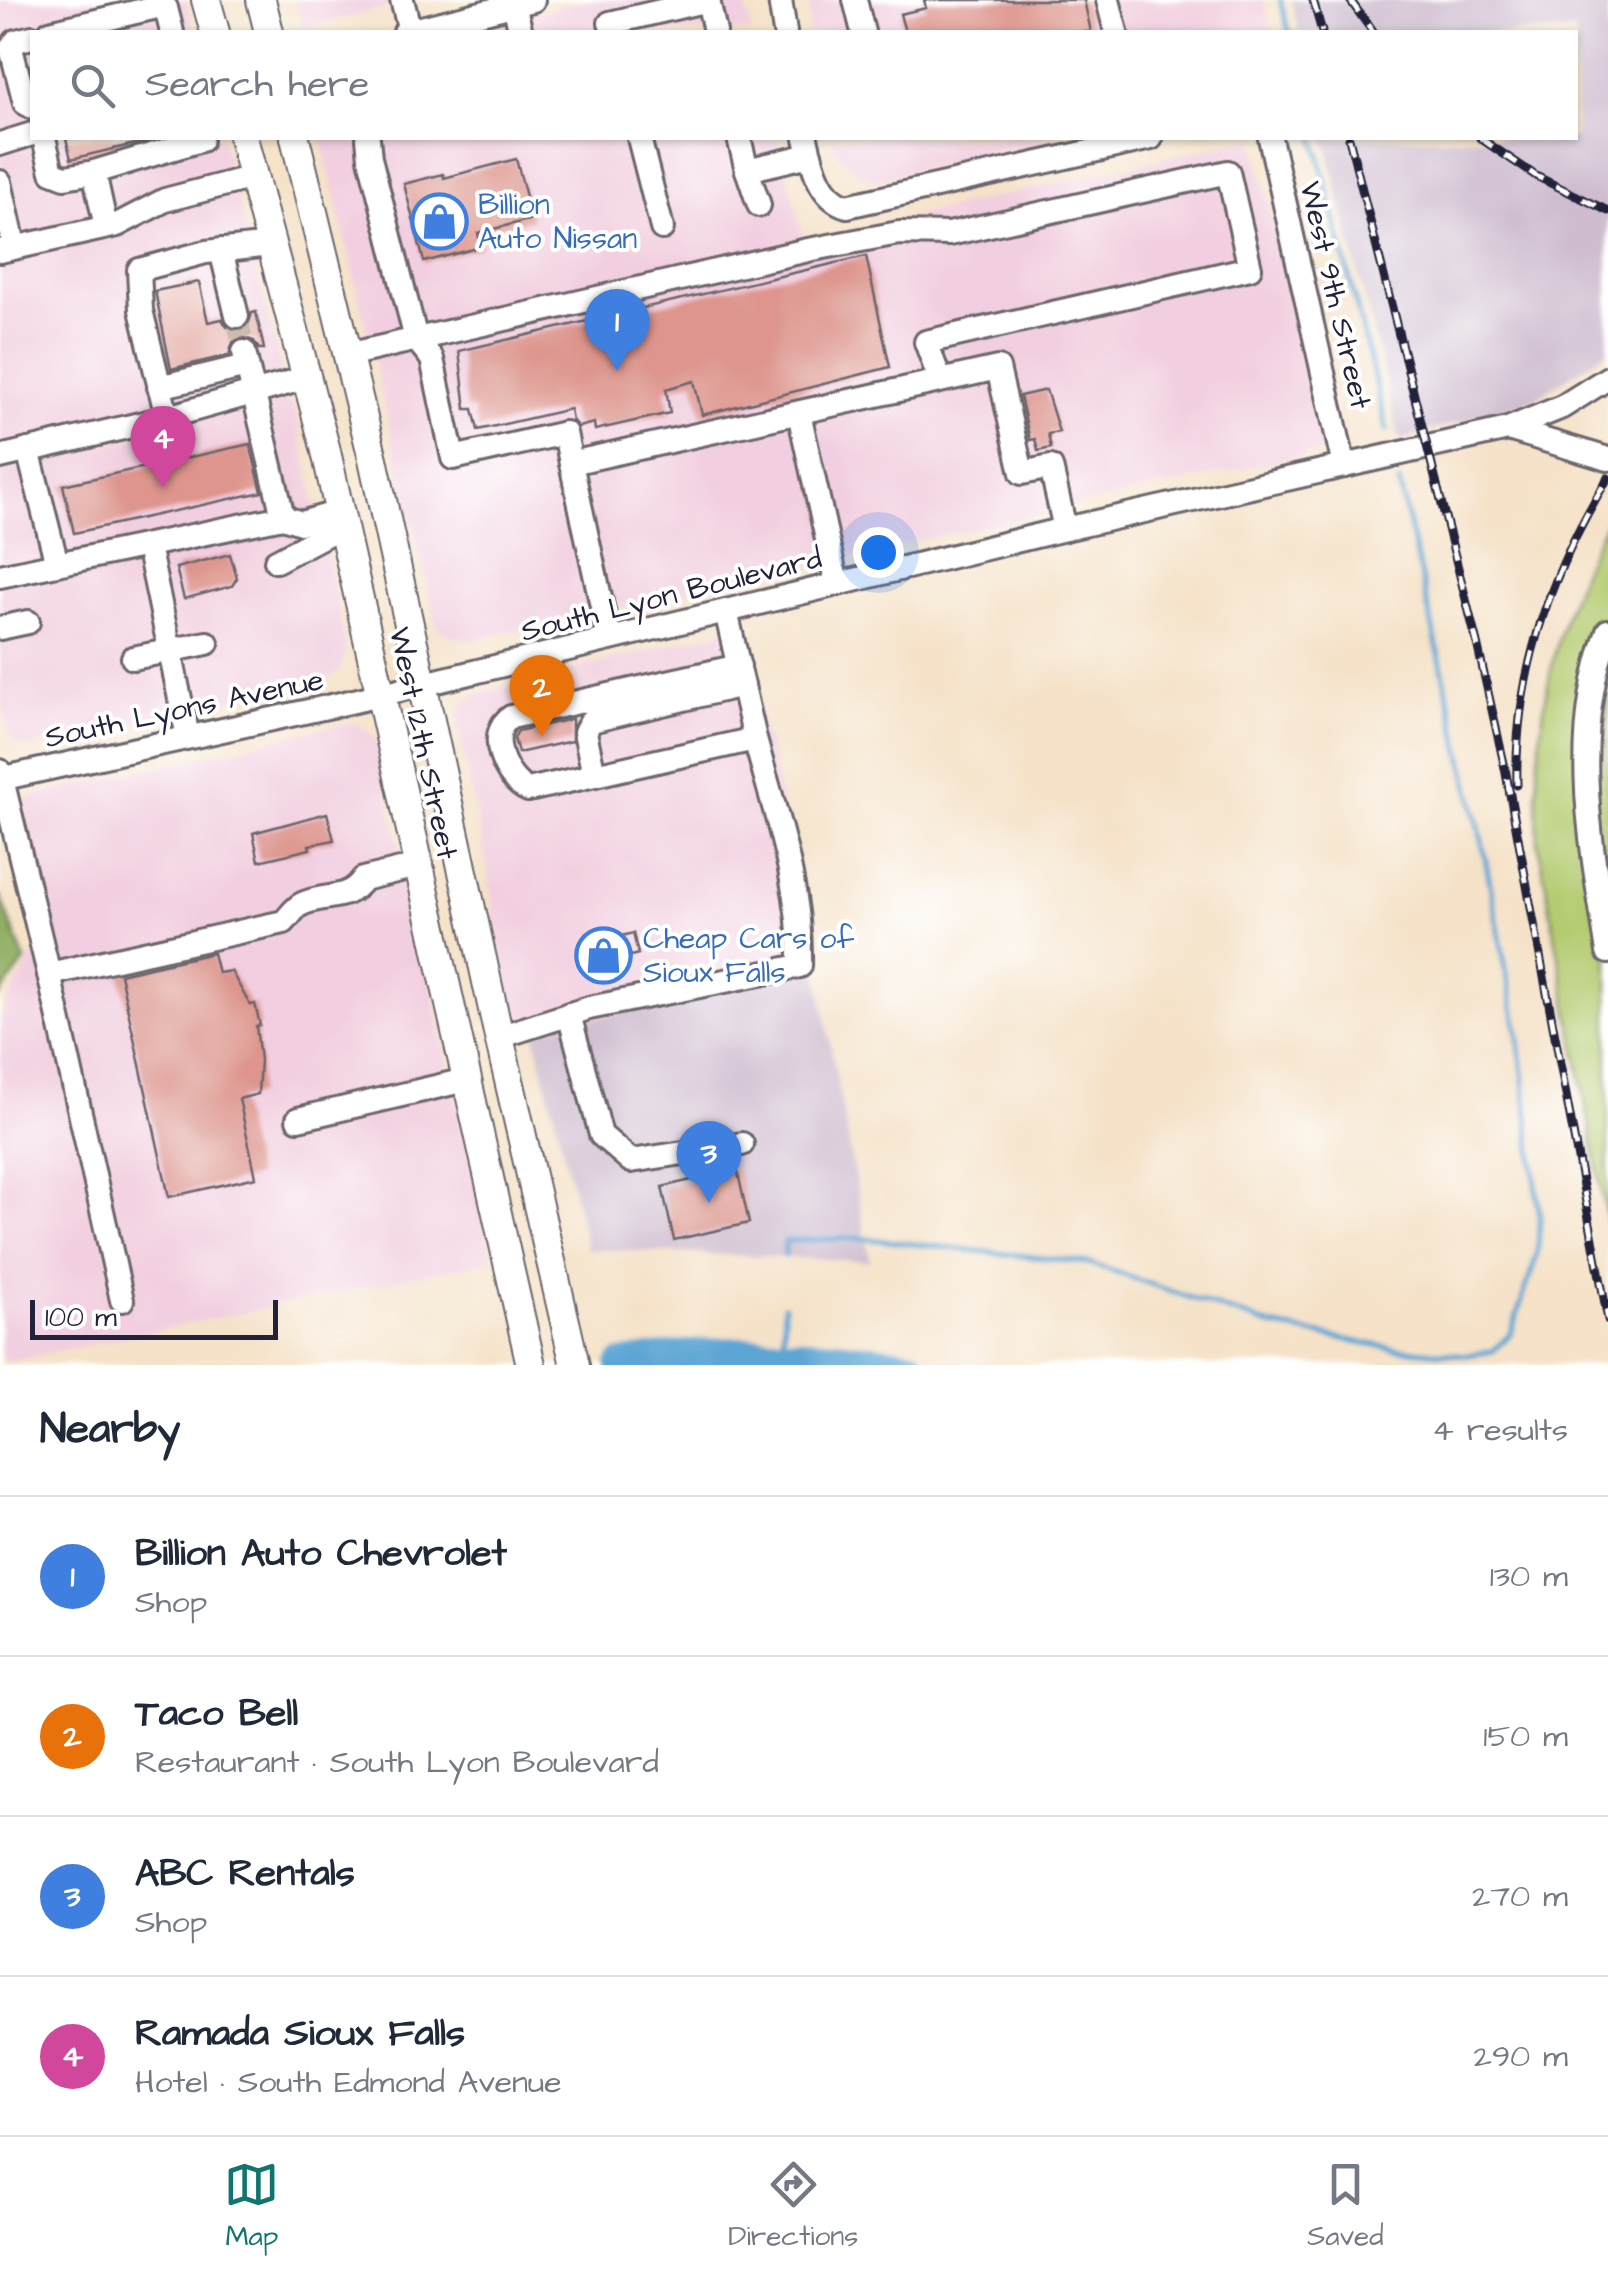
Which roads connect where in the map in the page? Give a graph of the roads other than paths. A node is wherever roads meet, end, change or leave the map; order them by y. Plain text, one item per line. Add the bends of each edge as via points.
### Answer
1 (206, 0) edge
2 (261, 0) edge
3 (402, 0) edge
4 (780, 0) edge
5 (856, 0) edge
6 (1108, 0) edge
7 (524, 2) edge
8 (609, 18) edge
9 (59, 30) edge
10 (172, 30) edge
11 (214, 30) edge
12 (268, 30) edge
13 (415, 30) edge
14 (419, 30) edge
15 (521, 30) edge
16 (715, 30) edge
17 (785, 30) edge
18 (863, 30) edge
19 (1116, 30) edge
20 (30, 38) edge
21 (17, 77) edge
22 (30, 105) edge
23 (30, 135) edge
24 (44, 140) edge
25 (197, 140) edge
26 (244, 140) edge
27 (294, 140) edge
28 (368, 140) edge
29 (640, 140) edge
30 (740, 140) edge
31 (1142, 140) edge
32 (1270, 140) edge
33 (0, 144) edge
34 (808, 146) edge
35 (747, 170) junction
36 (94, 172) junction
37 (253, 177) junction
38 (0, 182) edge
39 (759, 205) dead end
40 (106, 227) junction
41 (662, 228) dead end
42 (271, 245) junction
43 (7, 248) edge
44 (221, 250) junction
45 (237, 316) tunnel mouth
46 (416, 339) junction
47 (347, 355) junction
48 (306, 378) junction
49 (1608, 378) edge
50 (940, 380) junction
51 (160, 387) junction
52 (253, 391) junction
53 (799, 413) junction
54 (166, 417) junction
55 (1508, 429) junction
56 (28, 450) junction
57 (0, 456) edge
58 (1608, 459) edge
59 (571, 463) junction
60 (1344, 466) junction
61 (283, 517) junction
62 (341, 519) junction
63 (1065, 529) junction
64 (148, 546) junction
65 (276, 561) dead end
66 (57, 564) junction
67 (0, 576) edge
68 (837, 584) junction
69 (726, 611) junction
70 (28, 622) dead end
71 (0, 628) edge
72 (1608, 631) edge
73 (610, 640) junction
74 (207, 642) dead end
75 (170, 650) junction
76 (133, 658) dead end
77 (741, 676) junction
78 (422, 685) junction
79 (380, 694) junction
80 (188, 737) junction
81 (755, 739) junction
82 (594, 774) junction
83 (1, 776) edge
84 (417, 866) junction
85 (1608, 952) edge
86 (50, 974) junction
87 (569, 1014) junction
88 (499, 1037) junction
89 (466, 1080) junction
90 (298, 1119) dead end
91 (742, 1144) dead end
92 (122, 1300) dead end
93 (531, 1365) edge
94 (575, 1365) edge

1 - 11 main road
2 - 12 main road
3 - 13 street
4 - 17 street
5 - 18 street
6 - 19 street
7 - 14 street
7 - 15 street
8 - 16 street via 708,0
9 - 10 street via 161,6
20 - 21 street via 11,48
21 - 22 street
23 - 33 street
24 - 36 street via 52,172
25 - 36 street
26 - 37 main road, West 12th Street
27 - 47 main road, West 12th Street
28 - 46 street
29 - 41 street
30 - 35 street
31 - 34 street via 847,206 832,202
32 - 60 street, West 9th Street
34 - 35 street
35 - 39 street
36 - 40 street
37 - 40 street via 166,200
37 - 42 main road, West 12th Street
38 - 43 street
40 - 43 street
42 - 44 street
42 - 48 main road, West 12th Street
44 - 45 street
44 - 51 street via 139,270 141,310
46 - 47 street
46 - 50 street via 808,250 898,233 949,234 1228,172 1250,268 926,342
46 - 59 street via 432,358 453,458 564,433
47 - 78 main road, West 12th Street
48 - 52 street
48 - 62 main road, West 12th Street
49 - 55 street, South Lyon Boulevard
50 - 53 street
50 - 63 street via 998,368 1022,474 1051,467
51 - 52 street via 246,359
51 - 54 street
52 - 54 street
52 - 61 street
53 - 59 street
53 - 68 street
54 - 56 street
55 - 58 street
55 - 60 street, South Lyon Boulevard
56 - 57 street
56 - 66 street
59 - 73 street
60 - 63 street, South Lyon Boulevard
61 - 62 street via 301,523
61 - 64 street
62 - 65 street
62 - 79 main road, West 12th Street
63 - 68 street, South Lyon Boulevard
64 - 66 street
64 - 75 street
66 - 67 street
68 - 69 street, South Lyon Boulevard
69 - 73 street, South Lyon Boulevard
69 - 77 street
70 - 71 street
72 - 85 street via 1594,668 1585,771
73 - 78 street, South Lyon Boulevard
74 - 75 street
75 - 76 street
75 - 80 street
77 - 81 street
77 - 82 street via 591,721 586,732
77 - 82 street via 503,722 500,745 518,785 528,790
78 - 79 street, South Lyon Boulevard
78 - 88 main road, West 12th Street
79 - 80 street, South Lyons Avenue
79 - 84 main road, West 12th Street
80 - 83 street, South Lyons Avenue
81 - 82 street
81 - 87 street via 791,871 800,966
83 - 86 street
84 - 86 street via 363,879 348,894 300,904 284,922
84 - 89 main road, West 12th Street
86 - 92 street
87 - 88 street
87 - 91 street via 601,1135 631,1161
88 - 94 main road, West 12th Street
89 - 90 street
89 - 93 main road, West 12th Street

